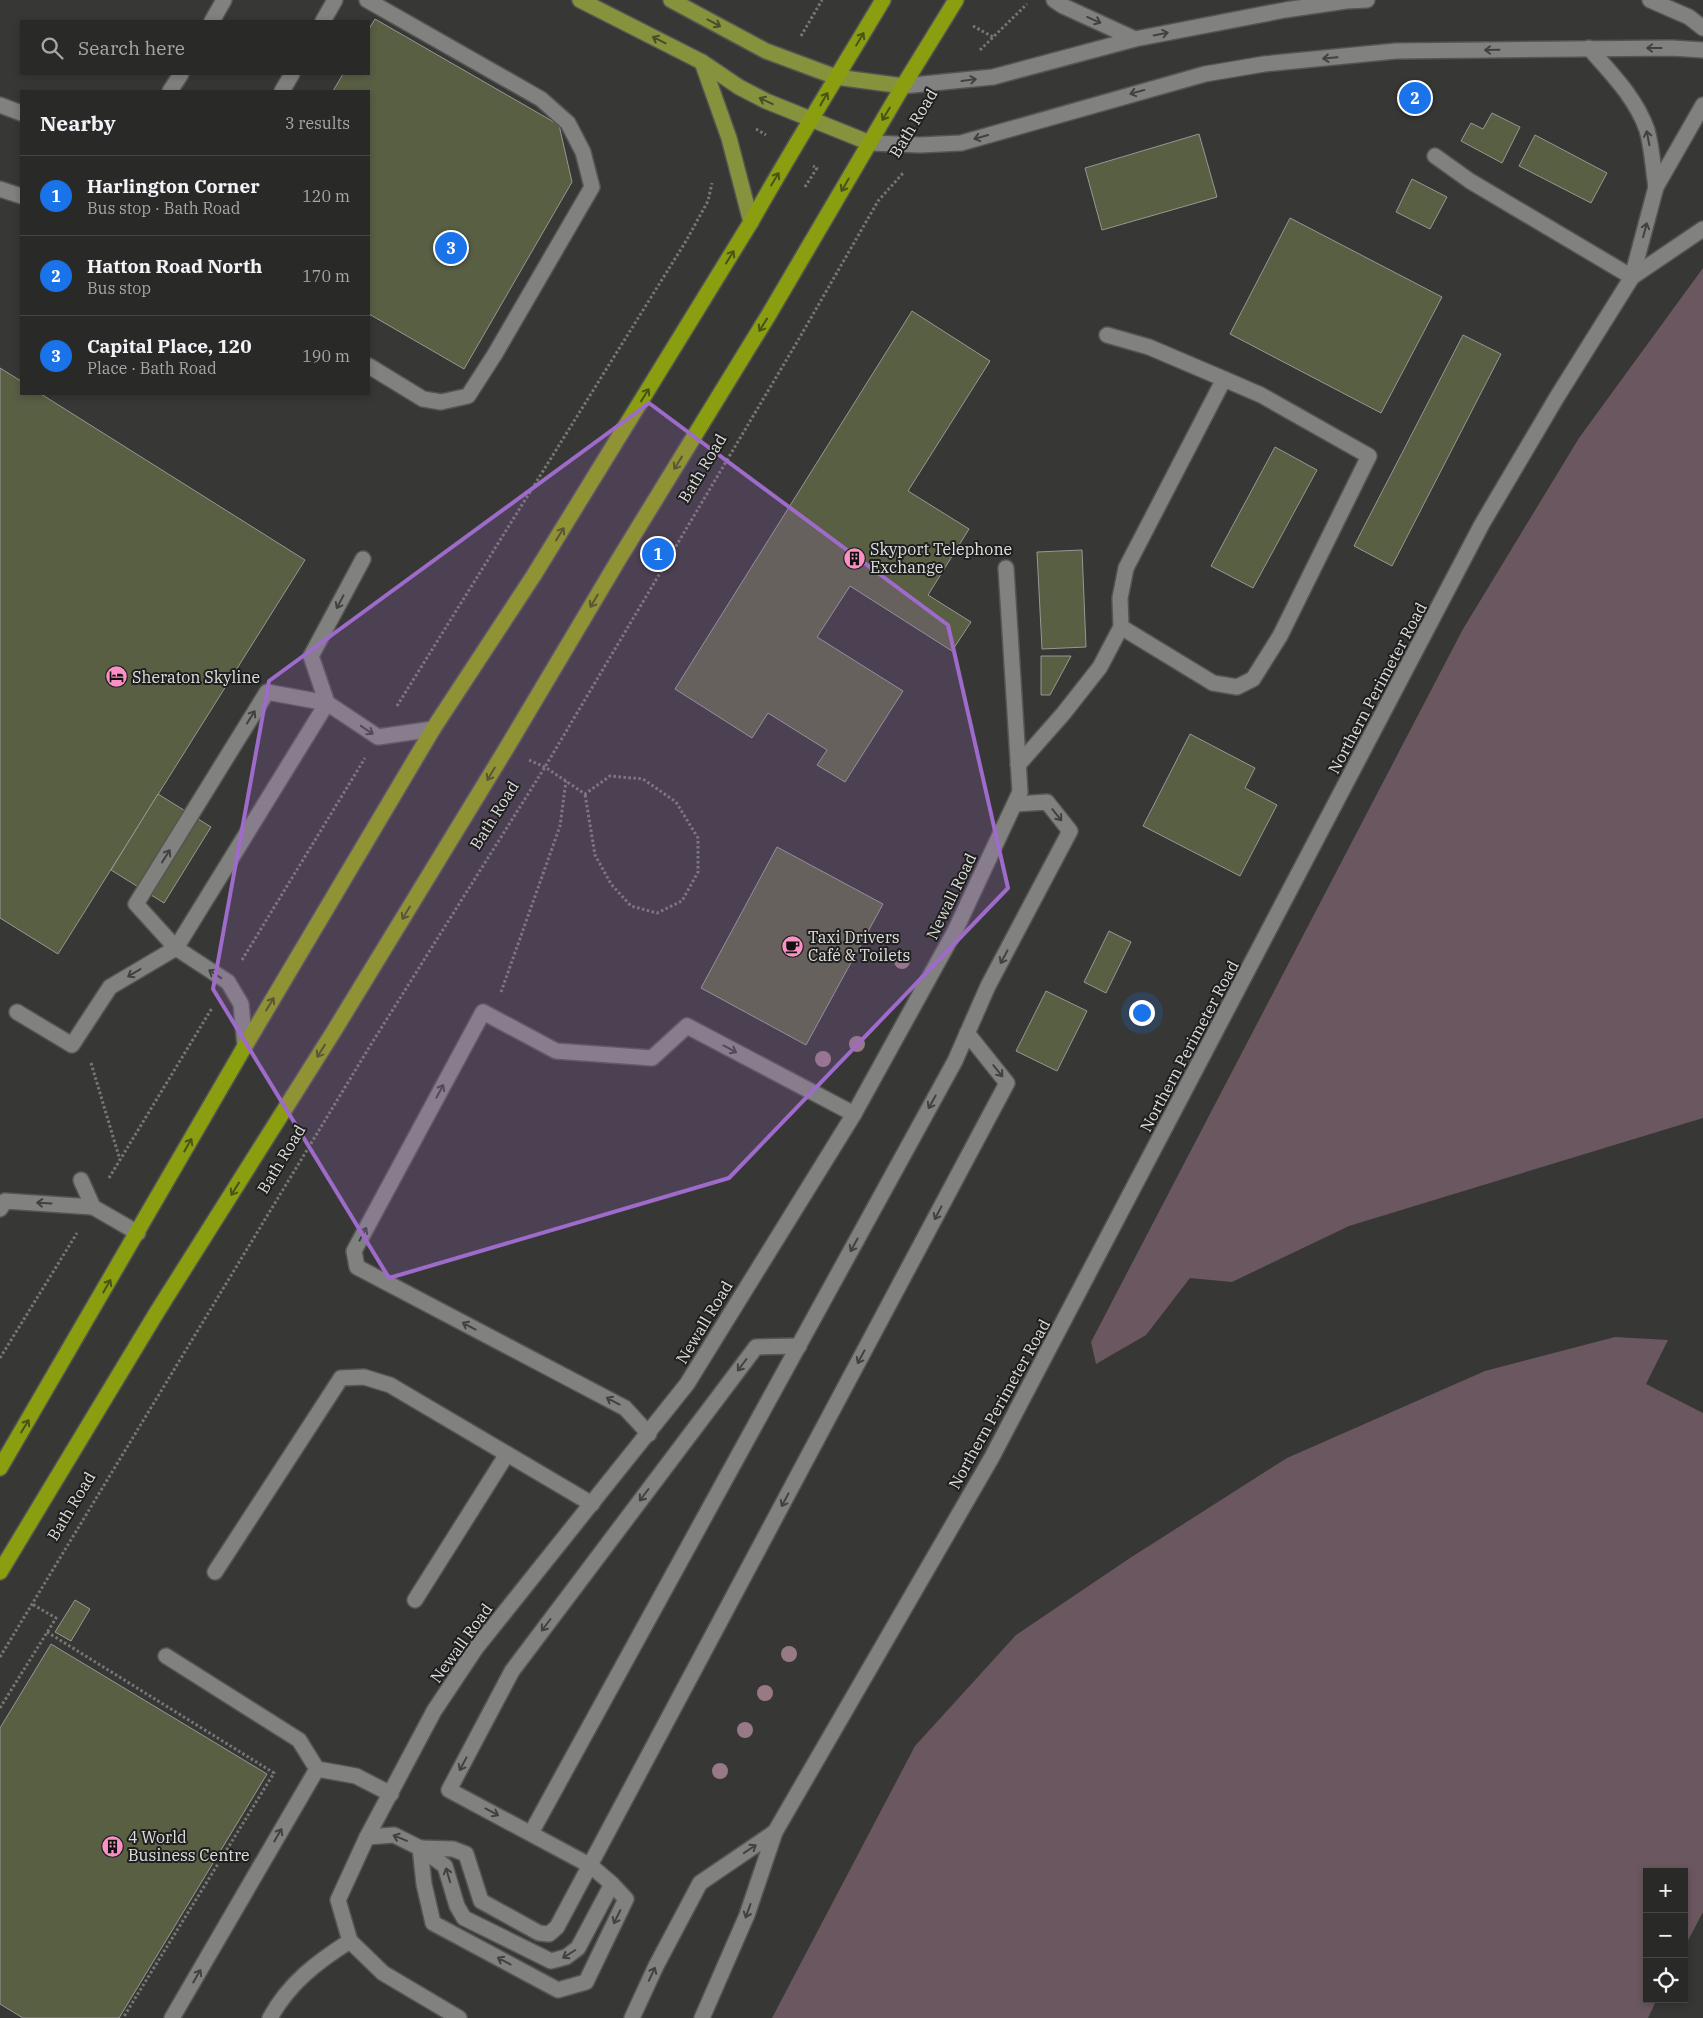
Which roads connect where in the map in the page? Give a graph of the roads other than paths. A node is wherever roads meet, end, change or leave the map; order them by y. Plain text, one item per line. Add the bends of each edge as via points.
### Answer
1 (224, 0) edge
2 (335, 0) edge
3 (367, 0) edge
4 (580, 0) edge
5 (671, 0) edge
6 (882, 0) edge
7 (956, 0) edge
8 (1054, 0) edge
9 (1367, 0) edge
10 (1650, 0) edge
11 (1346, 1) edge
12 (213, 20) edge
13 (323, 20) edge
14 (1703, 28) edge
15 (1135, 39) junction
16 (1589, 48) junction
17 (1703, 50) edge
18 (702, 62) junction
19 (180, 75) edge
20 (291, 75) edge
21 (836, 77) junction
22 (903, 86) junction
23 (171, 90) edge
24 (283, 90) edge
25 (0, 105) edge
26 (1703, 105) edge
27 (20, 113) edge
28 (811, 120) junction
29 (870, 143) junction
30 (1435, 156) dead end
31 (1656, 186) junction
32 (0, 189) edge
33 (20, 196) edge
34 (751, 222) junction
35 (1703, 229) edge
36 (1632, 277) junction
37 (1106, 335) dead end
38 (370, 367) edge
39 (1224, 379) junction
40 (363, 559) dead end
41 (1006, 568) dead end
42 (1121, 627) junction
43 (326, 703) junction
44 (433, 729) junction
45 (1018, 765) junction
46 (1014, 804) junction
47 (176, 948) junction
48 (17, 1012) dead end
49 (967, 1033) junction
50 (245, 1046) junction
51 (854, 1114) junction
52 (81, 1180) dead end
53 (93, 1206) junction
54 (0, 1209) edge
55 (138, 1232) junction
56 (799, 1346) junction
57 (649, 1434) junction
58 (507, 1454) junction
59 (0, 1468) edge
60 (592, 1504) junction
61 (0, 1572) edge
62 (215, 1572) dead end
63 (415, 1600) dead end
64 (166, 1656) dead end
65 (317, 1768) junction
66 (392, 1794) junction
67 (775, 1832) junction
68 (532, 1833) junction
69 (368, 1838) junction
70 (420, 1848) junction
71 (591, 1866) junction
72 (612, 1884) junction
73 (350, 1941) junction
74 (172, 2018) edge
75 (270, 2018) edge
76 (459, 2018) edge
77 (632, 2018) edge
78 (702, 2018) edge

1 - 12 street
2 - 13 street
3 - 38 street via 541,99 568,122 583,152 592,187 468,396 441,402 423,399
18 -> 4 main road
5 -> 21 main road via 766,51
21 -> 6 highway
7 - 22 highway, Bath Road
8 -> 15 street
9 - 11 street
10 - 14 street via 1689,17
15 -> 11 street
22 -> 15 street via 993,77
17 -> 16 street
16 -> 29 street via 1396,52 1264,64 1205,74 961,143
31 -> 16 street via 1647,131 1640,113
28 -> 18 main road via 766,101
18 - 34 main road via 729,138
19 - 23 street
20 - 24 street
21 - 22 main road
28 -> 21 highway
22 -> 29 highway, Bath Road
25 - 27 street
26 - 31 street, Northern Perimeter Road
28 - 29 main road
34 -> 28 highway
29 -> 61 highway, Bath Road via 506,749
30 - 36 street via 1470,181
36 -> 31 street, Northern Perimeter Road
32 - 33 street
44 -> 34 highway via 534,575
35 - 36 street, Northern Perimeter Road
36 - 67 street, Northern Perimeter Road via 1482,524 992,1457
37 - 39 street via 1149,347
39 - 42 street via 1126,568 1120,598
39 - 42 street via 1261,395 1369,456 1280,636 1253,678 1237,687 1213,683
40 -> 43 street via 311,656
41 - 45 street, Newall Road
42 - 45 street via 1100,667
43 -> 44 street via 378,737
43 - 47 street
47 -> 43 street via 136,904 267,692
50 -> 44 highway
45 - 46 street, Newall Road via 1020,792
46 -> 49 street via 1047,802 1070,831 988,986
46 - 51 street, Newall Road via 956,931
47 -> 48 street via 110,987 72,1045
50 -> 47 street via 242,1004 228,982
49 -> 56 street via 955,1061
49 -> 71 street via 1007,1083
55 -> 50 highway
51 - 57 street, Newall Road via 687,1384
57 -> 51 street via 625,1408 357,1267 354,1251 483,1012 556,1051 652,1058 686,1026
52 - 53 street
53 -> 54 street via 5,1201
53 - 55 street
59 -> 55 highway
56 - 68 street
56 -> 68 street via 756,1347 512,1671 449,1790
57 - 60 street, Newall Road
58 - 60 street
58 - 62 street via 390,1385 364,1377 341,1378
58 - 63 street
60 - 66 street, Newall Road via 476,1648 434,1711
64 - 65 street via 300,1740
65 - 66 street via 356,1776
74 -> 65 street
66 - 69 street, Newall Road
77 -> 67 street, Northern Perimeter Road via 700,1883
67 -> 78 street, Northern Perimeter Road via 747,1915
68 - 71 street
70 -> 69 street via 394,1835
69 - 73 street, Newall Road via 338,1900
70 - 71 street via 453,1849 466,1854 481,1901 539,1933 549,1934 557,1928
72 -> 70 street via 578,1948 566,1957 551,1961 464,1918 445,1866
72 -> 70 street via 626,1899 586,1982 558,1990 433,1923
71 - 72 street
73 - 75 street via 315,1963 280,1999
73 - 76 street via 382,1973

